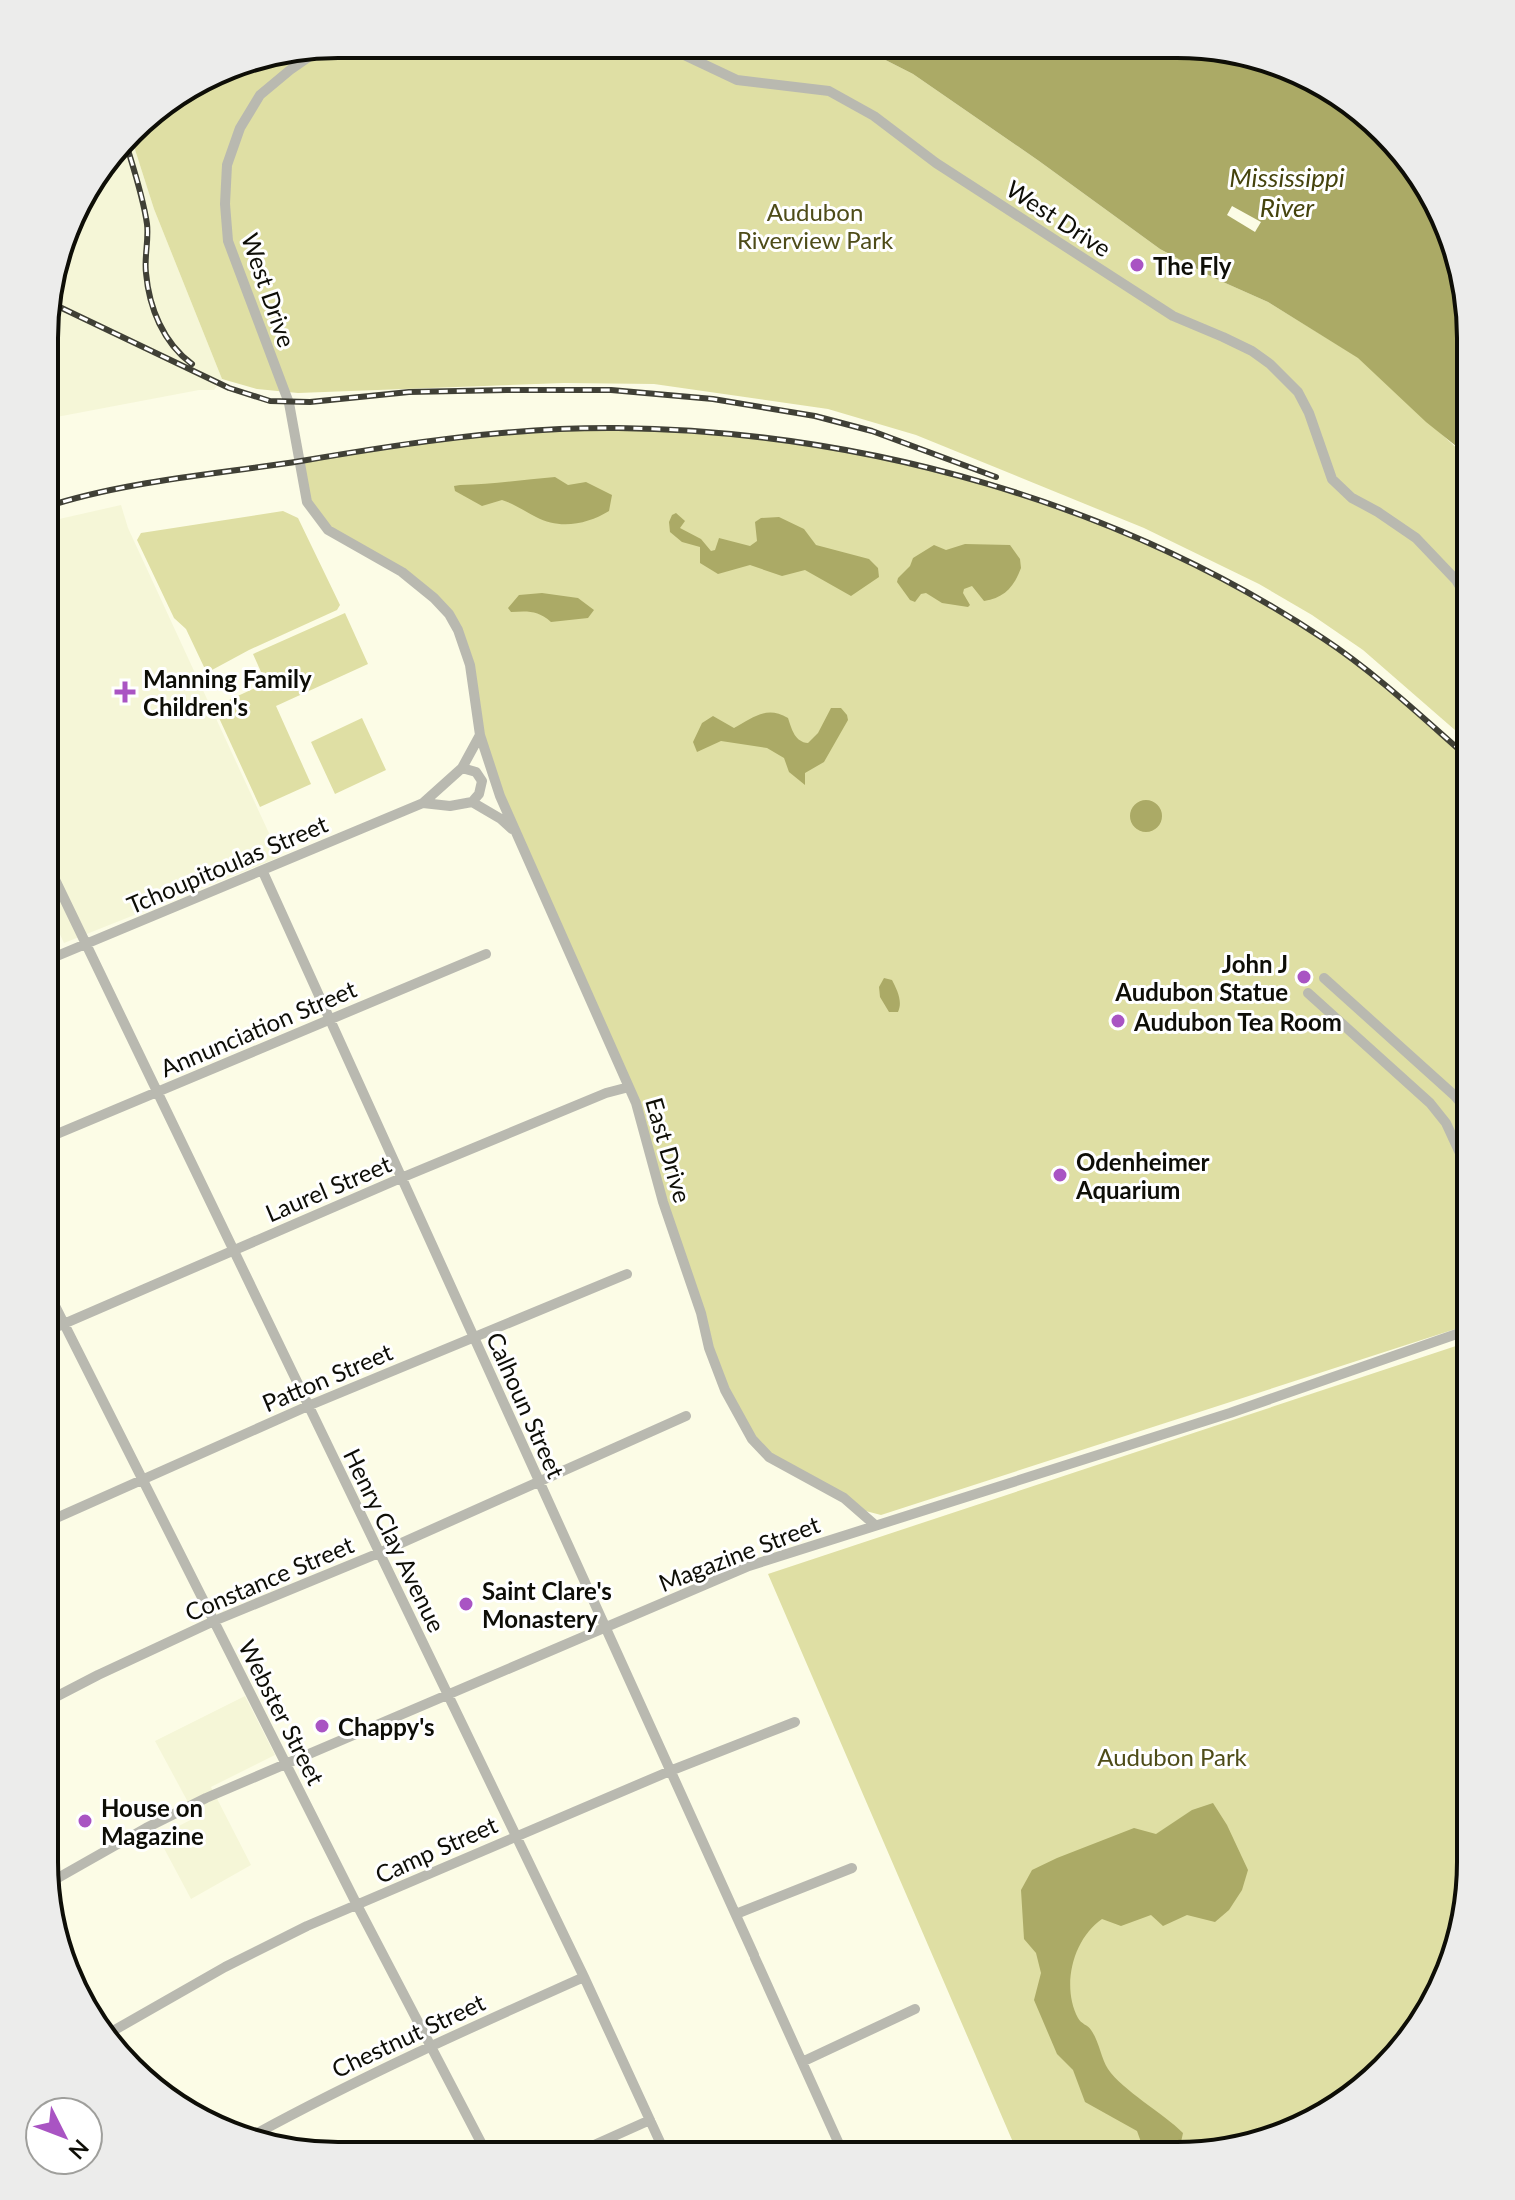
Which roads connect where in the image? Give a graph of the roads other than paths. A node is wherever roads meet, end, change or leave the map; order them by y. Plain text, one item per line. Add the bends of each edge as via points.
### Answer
1 (690, 58) edge
2 (305, 60) edge
3 (1457, 581) edge
4 (480, 735) junction
5 (462, 768) junction
6 (472, 802) junction
7 (423, 803) junction
8 (514, 831) junction
9 (263, 872) junction
10 (58, 887) edge
11 (85, 944) junction
12 (486, 954) dead end
13 (58, 955) edge
14 (1324, 978) dead end
15 (1308, 993) dead end
16 (329, 1019) junction
17 (629, 1087) junction
18 (156, 1094) junction
19 (1457, 1098) edge
20 (58, 1134) edge
21 (1456, 1146) edge
22 (401, 1178) junction
23 (233, 1250) junction
24 (627, 1274) dead end
25 (58, 1311) edge
26 (65, 1324) junction
27 (58, 1327) edge
28 (1456, 1334) edge
29 (474, 1338) junction
30 (308, 1406) junction
31 (686, 1416) dead end
32 (143, 1479) junction
33 (539, 1482) junction
34 (58, 1517) edge
35 (875, 1525) junction
36 (379, 1553) junction
37 (214, 1621) junction
38 (606, 1628) junction
39 (446, 1695) junction
40 (58, 1696) edge
41 (795, 1722) dead end
42 (286, 1763) junction
43 (670, 1771) junction
44 (515, 1836) junction
45 (852, 1868) dead end
46 (59, 1877) edge
47 (357, 1905) junction
48 (736, 1914) junction
49 (584, 1977) junction
50 (915, 2009) dead end
51 (114, 2030) edge
52 (431, 2045) junction
53 (802, 2062) junction
54 (650, 2120) junction
55 (261, 2131) edge
56 (481, 2142) edge
57 (601, 2142) edge
58 (660, 2142) edge
59 (838, 2142) edge

1 - 3 street, West Drive via 737,80 829,91 852,103 1173,316 1252,351 1298,392 1332,479 1352,498 1416,538
2 - 4 street, West Drive via 260,95 240,128 227,165 228,241 289,403 307,502 328,530 402,572 449,614 466,649
4 - 5 street, Tchoupitoulas Street
4 - 8 street, East Drive
5 - 6 street via 476,772 482,781
5 - 7 street, Tchoupitoulas Street
6 - 7 street, Tchoupitoulas Street
6 - 8 street
7 - 9 street, Tchoupitoulas Street
8 - 17 street, East Drive
9 - 11 street, Tchoupitoulas Street
9 - 16 street, Calhoun Street
10 - 11 street, Henry Clay Avenue
11 - 13 street, Tchoupitoulas Street
11 - 18 street, Henry Clay Avenue
12 - 16 street, Annunciation Street
14 - 19 street
15 - 21 street via 1430,1103
16 - 18 street, Annunciation Street
16 - 22 street, Calhoun Street
17 - 22 street, Laurel Street
17 - 35 street, East Drive via 709,1348 740,1421 769,1457 844,1498
18 - 20 street, Annunciation Street
18 - 23 street, Henry Clay Avenue
22 - 23 street, Laurel Street
22 - 29 street, Calhoun Street
23 - 26 street, Laurel Street
23 - 30 street, Henry Clay Avenue
24 - 29 street, Patton Street
25 - 26 street, Webster Street
26 - 27 street, Laurel Street
26 - 32 street, Webster Street
28 - 35 street, Magazine Street via 1230,1413
29 - 30 street, Patton Street
29 - 33 street, Calhoun Street
30 - 32 street, Patton Street
30 - 36 street, Henry Clay Avenue
31 - 33 street, Constance Street
32 - 34 street, Patton Street
32 - 37 street, Webster Street
33 - 36 street, Constance Street
33 - 38 street, Calhoun Street
35 - 38 street, Magazine Street via 749,1566
36 - 37 street, Constance Street
36 - 39 street, Henry Clay Avenue
37 - 40 street, Constance Street
37 - 42 street, Webster Street
38 - 39 street, Magazine Street
38 - 43 street, Calhoun Street
39 - 42 street, Magazine Street
39 - 44 street, Henry Clay Avenue
41 - 43 street, Camp Street
42 - 46 street, Magazine Street via 146,1828
42 - 47 street, Webster Street
43 - 44 street, Camp Street
43 - 48 street, Calhoun Street
44 - 47 street, Camp Street
44 - 49 street, Henry Clay Avenue
45 - 48 street
47 - 51 street, Camp Street via 225,1967
47 - 52 street, Webster Street
48 - 53 street, Calhoun Street
49 - 52 street, Chestnut Street
49 - 54 street, Henry Clay Avenue
50 - 53 street
52 - 55 street, Chestnut Street
52 - 56 street, Webster Street
53 - 59 street, Calhoun Street
54 - 57 street
54 - 58 street, Henry Clay Avenue

